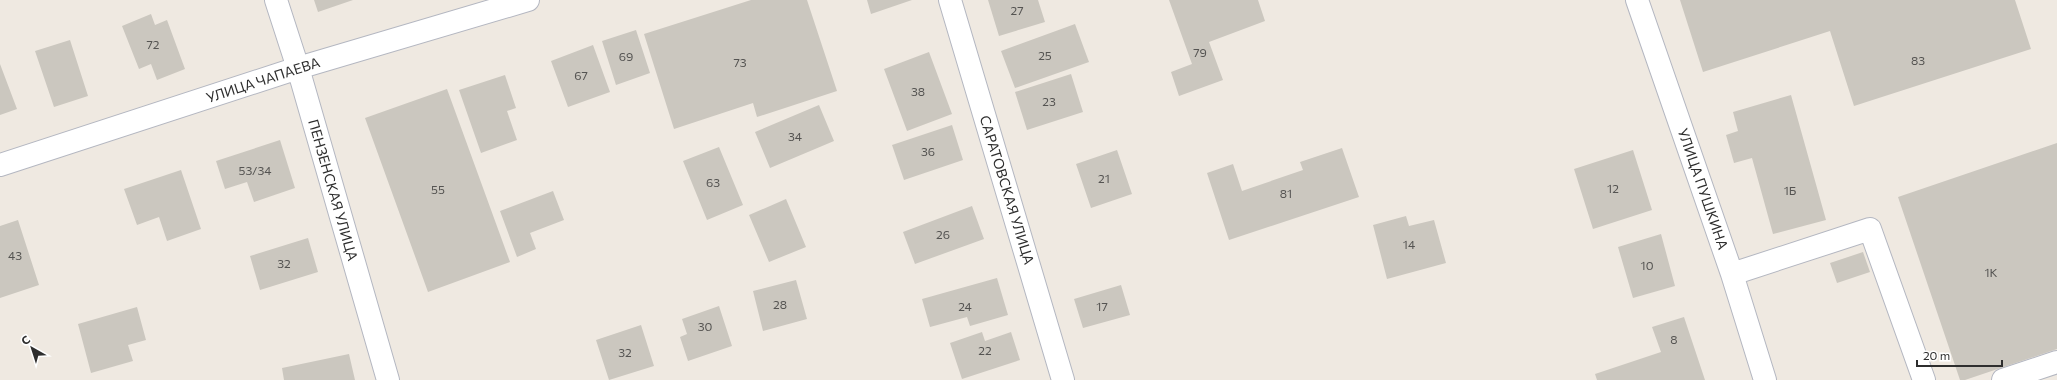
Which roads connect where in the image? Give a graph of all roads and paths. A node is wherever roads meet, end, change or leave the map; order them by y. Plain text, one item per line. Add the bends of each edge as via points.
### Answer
1 (276, 0) edge
2 (528, 0) edge
3 (950, 0) edge
4 (1637, 0) edge
5 (298, 68) junction
6 (0, 164) edge
7 (1732, 274) junction
8 (2057, 362) edge
9 (388, 380) edge
10 (1063, 380) edge
11 (1765, 380) edge
12 (1924, 380) edge
13 (2003, 380) edge

1 - 5 street, ПЕНЗЕНСКАЯ УЛИЦА
2 - 5 street, УЛИЦА ЧАПАЕВА
3 - 10 street, САРАТОВСКАЯ УЛИЦА
4 - 7 street, УЛИЦА ПУШКИНА
5 - 6 street, УЛИЦА ЧАПАЕВА
5 - 9 street, ПЕНЗЕНСКАЯ УЛИЦА
7 - 11 street, УЛИЦА ПУШКИНА
7 - 12 street via 1870,229
8 - 13 street

